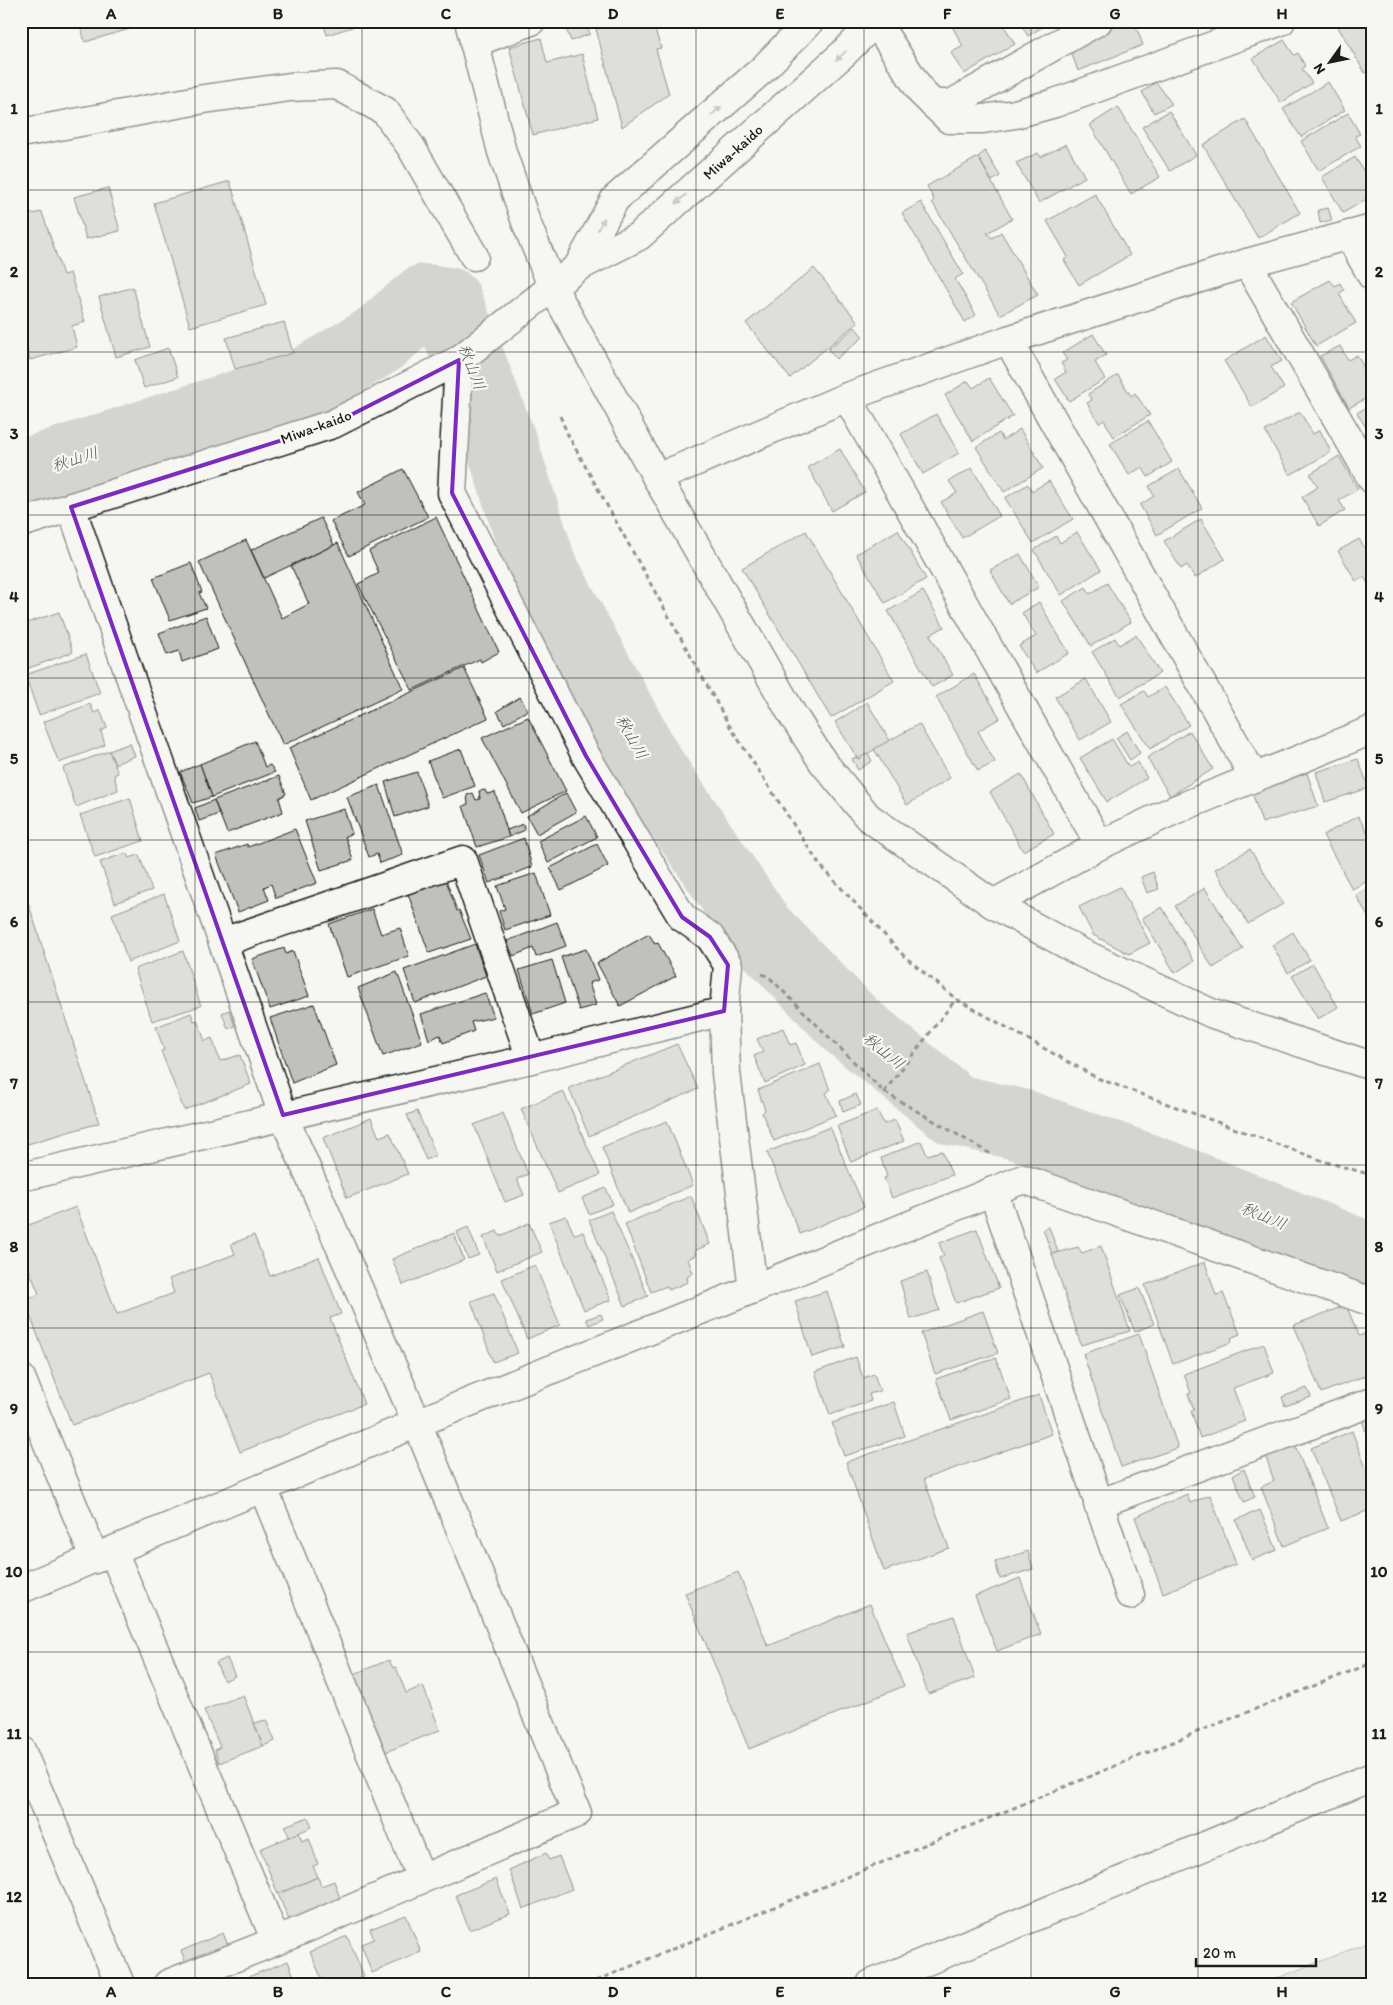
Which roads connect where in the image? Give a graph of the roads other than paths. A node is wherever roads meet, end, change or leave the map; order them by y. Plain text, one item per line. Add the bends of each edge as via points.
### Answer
1 (532, 21) edge
2 (810, 21) edge
3 (876, 21) edge
4 (1098, 21) edge
5 (1281, 21) edge
6 (472, 32) edge
7 (933, 104) junction
8 (21, 133) edge
9 (1360, 232) edge
10 (474, 256) dead end
11 (1247, 263) junction
12 (578, 267) junction
13 (1372, 276) edge
14 (553, 288) junction
15 (1008, 340) junction
16 (459, 360) junction
17 (847, 397) junction
18 (657, 478) junction
19 (1372, 479) edge
20 (71, 507) junction
21 (21, 523) edge
22 (1372, 730) edge
23 (1254, 777) junction
24 (1100, 845) junction
25 (993, 904) junction
26 (223, 942) junction
27 (724, 1011) junction
28 (531, 1059) junction
29 (1372, 1066) edge
30 (283, 1115) junction
31 (21, 1177) edge
32 (993, 1191) junction
33 (753, 1289) junction
34 (1372, 1302) edge
35 (21, 1378) edge
36 (1372, 1402) edge
37 (27, 1409) edge
38 (417, 1423) junction
39 (263, 1488) junction
40 (1098, 1504) junction
41 (104, 1555) junction
42 (21, 1589) edge
43 (1130, 1595) dead end
44 (21, 1750) edge
45 (1372, 1777) edge
46 (421, 1878) junction
47 (276, 1941) junction
48 (120, 1984) edge
49 (168, 1984) edge
50 (871, 1984) edge

1 - 6 street
12 -> 2 street, Miwa-kaido via 615,199 763,69
3 - 7 street via 922,93
3 -> 12 street, Miwa-kaido via 640,236
4 - 7 street via 951,104
5 - 7 street via 1055,103 1015,114 983,119 949,119
6 - 14 street via 502,152
8 - 10 street via 204,99 290,87 337,85 385,111 411,147
9 - 11 street
9 - 13 street
11 - 15 street
11 - 19 street
12 - 14 street, Miwa-kaido
14 - 16 street, Miwa-kaido
14 - 18 street
15 - 17 street
15 - 23 street
16 - 20 street, Miwa-kaido via 333,424
16 - 27 street via 452,493 586,756 682,916 710,937 728,965
17 - 18 street
17 - 24 street
18 - 25 street via 792,714 823,762 868,817
20 - 21 street, Miwa-kaido
20 - 26 street
22 - 23 street
23 - 24 street
24 - 25 street
25 - 29 street via 1082,953 1213,1014
26 - 28 street via 463,860
26 - 30 street
27 - 28 street
27 - 33 street via 726,1073
28 - 30 street
30 - 31 street
30 - 38 street
32 - 33 street
32 - 34 street via 1023,1179
32 - 40 street
33 - 38 street
35 - 37 street
36 - 40 street
37 - 41 street
38 - 39 street
38 - 46 street via 578,1813
39 - 41 street
39 - 46 street
40 - 43 street
41 - 42 street
41 - 47 street
44 - 48 street
45 - 50 street
46 - 47 street
47 - 49 street

